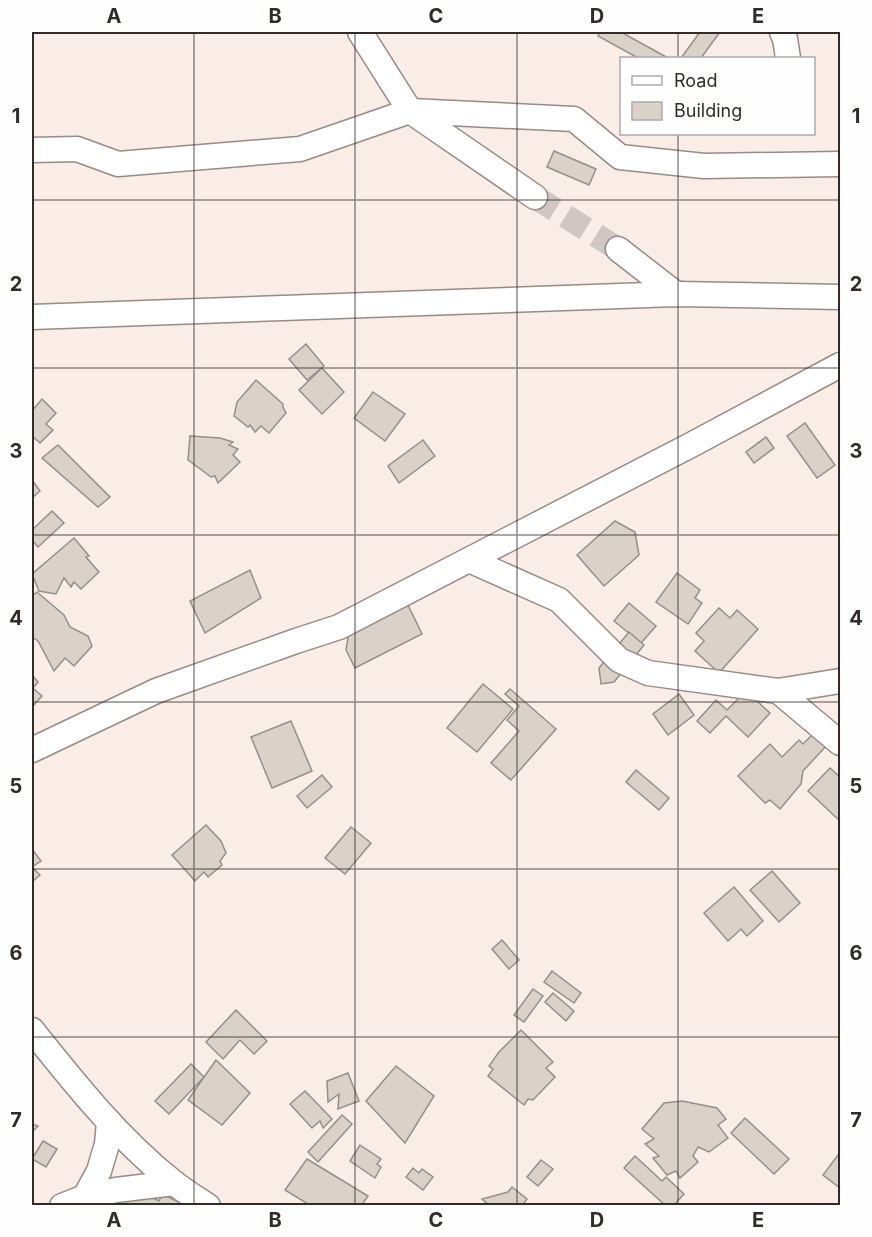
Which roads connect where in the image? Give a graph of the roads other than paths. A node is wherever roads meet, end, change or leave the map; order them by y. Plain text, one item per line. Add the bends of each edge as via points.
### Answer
1 (360, 32) edge
2 (782, 32) edge
3 (788, 57) edge
4 (410, 111) junction
5 (32, 150) edge
6 (840, 164) edge
7 (535, 197) tunnel mouth
8 (618, 249) tunnel mouth
9 (676, 294) junction
10 (840, 297) edge
11 (32, 317) edge
12 (840, 365) edge
13 (468, 560) junction
14 (840, 681) edge
15 (778, 691) junction
16 (840, 743) edge
17 (32, 750) edge
18 (32, 1030) edge
19 (109, 1122) junction
20 (174, 1183) junction
21 (85, 1197) junction
22 (62, 1206) edge
23 (208, 1206) edge

1 - 4 street
2 - 3 street
4 - 5 street via 300,149 118,164 77,149
4 - 6 street via 574,119 620,158 704,166
4 - 7 street
8 - 9 street
9 - 10 street
9 - 11 street
12 - 13 street
13 - 15 street via 559,600 619,660 648,673
13 - 17 street via 339,627 156,691
14 - 15 street
15 - 16 street
18 - 19 street
19 - 20 street
19 - 21 street via 99,1171
20 - 21 street
20 - 23 street
21 - 22 street

